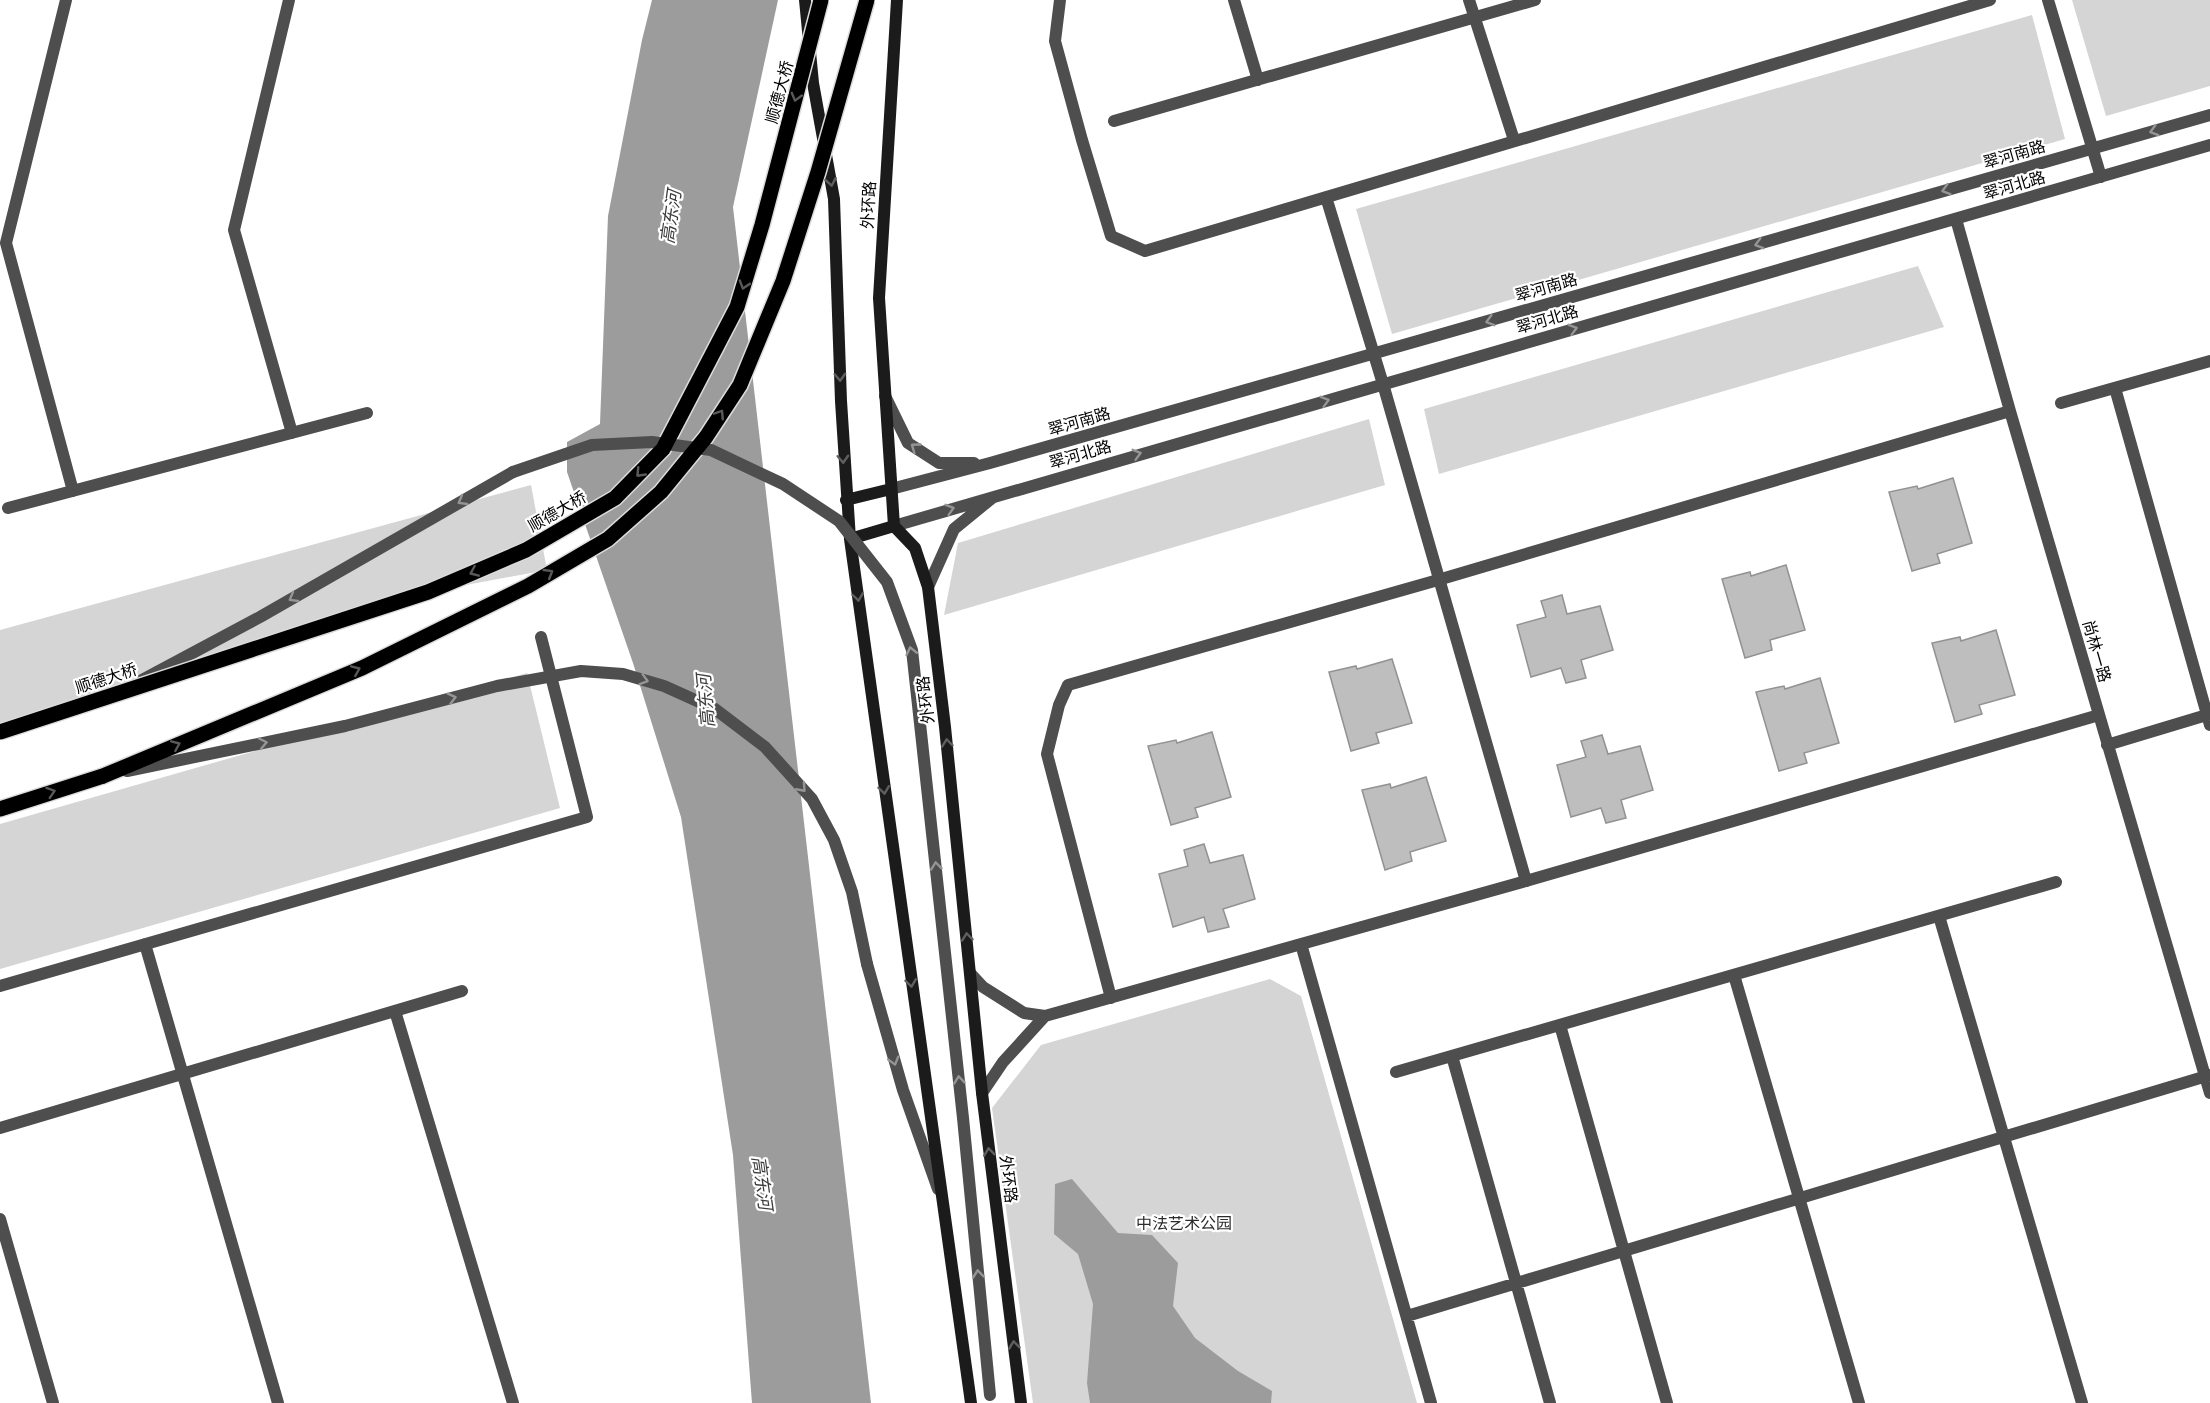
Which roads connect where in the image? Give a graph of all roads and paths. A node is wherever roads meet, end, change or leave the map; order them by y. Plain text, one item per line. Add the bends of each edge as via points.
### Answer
1 (66, 0) edge
2 (289, 0) edge
3 (805, 0) edge
4 (821, 0) edge
5 (867, 0) edge
6 (897, 0) edge
7 (1060, 0) edge
8 (1234, 0) edge
9 (1469, 0) edge
10 (1535, 0) edge
11 (1990, 0) edge
12 (2048, 0) edge
13 (1475, 17) junction
14 (1257, 80) junction
15 (2210, 115) edge
16 (1114, 121) dead end
17 (1514, 140) junction
18 (2210, 146) edge
19 (2093, 148) junction
20 (2101, 177) junction
21 (1326, 196) junction
22 (1956, 219) junction
23 (1373, 354) junction
24 (2210, 362) edge
25 (1383, 384) junction
26 (2115, 388) junction
27 (885, 395) junction
28 (2061, 403) dead end
29 (2010, 411) junction
30 (367, 413) dead end
31 (292, 433) junction
32 (990, 463) junction
33 (891, 489) junction
34 (73, 491) junction
35 (997, 495) junction
36 (846, 500) junction
37 (8, 508) dead end
38 (894, 526) junction
39 (849, 539) junction
40 (1438, 580) junction
41 (928, 587) junction
42 (541, 637) dead end
43 (117, 694) junction
44 (2098, 715) junction
45 (2209, 718) edge
46 (0, 732) edge
47 (2107, 745) junction
48 (103, 776) junction
49 (0, 809) edge
50 (1526, 881) junction
51 (2056, 882) dead end
52 (1940, 916) junction
53 (146, 944) junction
54 (1301, 944) junction
55 (970, 973) junction
56 (1734, 975) junction
57 (0, 986) edge
58 (462, 991) dead end
59 (1112, 998) junction
60 (395, 1011) junction
61 (1045, 1016) junction
62 (1560, 1025) junction
63 (1452, 1056) junction
64 (1396, 1072) dead end
65 (183, 1074) junction
66 (2208, 1076) edge
67 (982, 1093) junction
68 (2210, 1093) edge
69 (0, 1128) edge
70 (2004, 1137) junction
71 (1799, 1198) junction
72 (942, 1200) junction
73 (0, 1219) edge
74 (1624, 1251) junction
75 (1516, 1283) junction
76 (1407, 1316) junction
77 (991, 1399) edge
78 (53, 1403) edge
79 (278, 1403) edge
80 (513, 1403) edge
81 (971, 1403) edge
82 (1021, 1403) edge
83 (1431, 1403) edge
84 (1550, 1403) edge
85 (1667, 1403) edge
86 (1859, 1403) edge
87 (2082, 1403) edge

1 - 34 street via 6,243
2 - 31 street via 234,230
3 -> 36 main road, 外环路 via 813,83 834,200
4 -> 43 main road, 顺德大桥, bridge via 738,307 663,449 615,498 526,550 428,592
48 -> 5 main road, bridge via 362,668 528,586 608,539 661,492 740,385 783,281
6 - 27 main road, 外环路 via 879,297
7 - 21 street via 1055,41 1111,236 1145,251
8 - 14 street
9 - 13 street
10 - 13 street
11 - 17 street
12 - 19 street
13 - 14 street
13 - 17 street
14 - 16 street
15 -> 19 street, 翠河南路
17 - 21 street
18 - 20 street, 翠河北路
19 - 20 street
19 -> 23 street, 翠河南路
20 - 22 street, 翠河北路
21 - 23 street
25 -> 22 street, 翠河北路
22 - 29 street, 尚林一路
23 - 25 street
23 - 32 street, 翠河南路
24 - 26 street
35 -> 25 street, 翠河北路
25 - 40 street
26 - 28 street
26 - 45 street
32 -> 27 street via 939,463 908,443
27 - 33 main road, 外环路
29 - 40 street
29 - 44 street, 尚林一路
30 - 31 street
31 - 34 street
32 - 33 street, 翠河南路
33 - 36 main road
33 - 38 main road, 外环路
34 - 37 street
38 -> 35 street, 翠河北路
35 - 41 street via 954,529
36 - 39 main road, 外环路
38 - 39 main road
38 - 41 main road, 外环路 via 915,549
39 -> 72 main road
40 - 50 street
40 - 59 street via 1068,685 1047,754
55 -> 41 main road, 外环路
42 - 53 street via 587,817
43 - 46 main road, 顺德大桥, bridge
77 -> 43 street, bridge via 912,650 887,582 839,521 783,484 711,450 652,442 592,445 513,472
44 - 47 street, 尚林一路
44 - 50 street
45 - 47 street
47 - 66 street, 尚林一路
49 -> 48 main road
48 -> 72 street, bridge via 345,726 497,686 581,671 623,674 664,686 715,709 765,747 812,799 834,840 852,892 867,964 903,1090
50 - 54 street
51 - 52 street
52 - 56 street
52 - 70 street
53 - 57 street
53 - 65 street
54 - 59 street
54 - 76 street
55 - 61 street via 983,987 1024,1013
55 - 67 main road, 外环路
56 - 62 street
56 - 71 street
58 - 60 street
59 - 61 street
60 - 65 street
60 - 80 street
61 - 67 street via 1003,1062
62 - 63 street
62 - 74 street
63 - 64 street
63 - 75 street
65 - 69 street
65 - 79 street
66 - 68 street, 尚林一路
66 - 70 street
82 -> 67 main road, 外环路
70 - 71 street
70 - 87 street
71 - 74 street
71 - 86 street
72 - 81 main road
73 - 78 street
74 - 75 street
74 - 85 street
75 - 76 street
75 - 84 street
76 - 83 street

